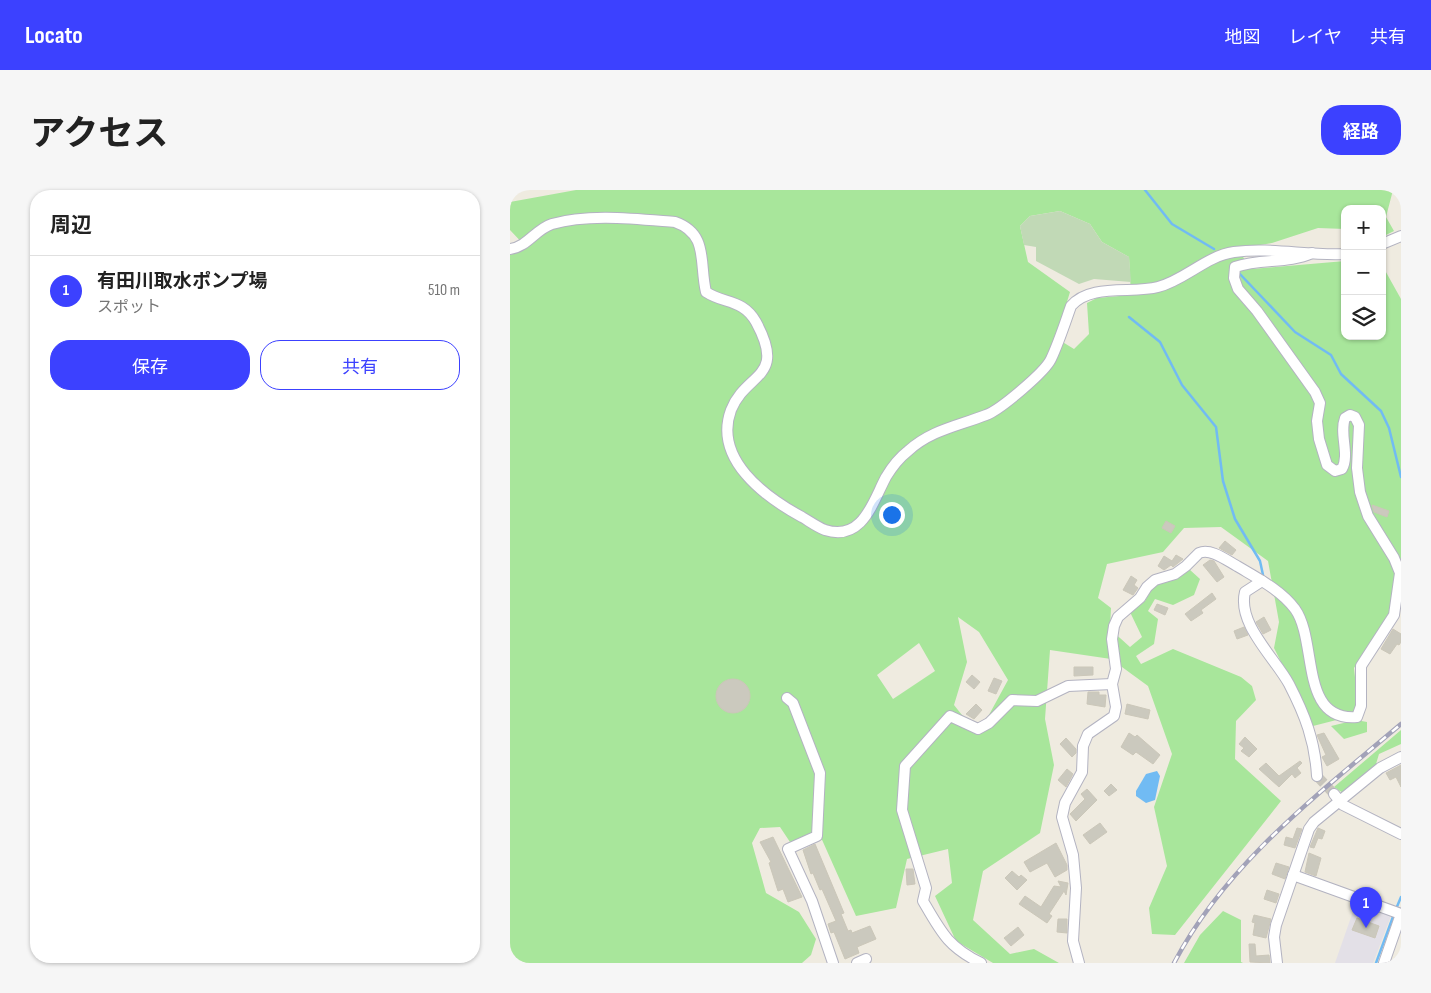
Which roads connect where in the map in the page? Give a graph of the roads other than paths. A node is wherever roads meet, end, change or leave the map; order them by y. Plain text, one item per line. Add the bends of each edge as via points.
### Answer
1 (1401, 236) edge
2 (1386, 242) edge
3 (510, 249) edge
4 (1312, 253) junction
5 (1341, 254) edge
6 (1262, 581) junction
7 (1401, 605) edge
8 (1394, 614) junction
9 (1112, 684) junction
10 (786, 698) dead end
11 (1401, 757) edge
12 (1317, 776) tunnel mouth
13 (1336, 797) junction
14 (1401, 834) edge
15 (1293, 875) junction
16 (1397, 913) edge
17 (833, 963) edge
18 (982, 963) edge
19 (1079, 963) edge
20 (1277, 963) edge
21 (1384, 963) edge

1 - 2 street
3 - 4 street via 520,246 540,228 554,223 586,219 652,220 687,226 698,243 706,292 743,307 755,321 765,344 767,359 762,373 739,398 728,423 737,464 753,484 792,512 825,530 836,531 857,526 869,514 887,476 899,458 913,446 949,426 995,411 1043,369 1077,299 1103,292 1160,287 1232,252 1264,249
4 - 5 street
4 - 8 street via 1299,259 1250,262 1234,269 1238,290 1257,311 1315,392 1320,403 1319,439 1327,466 1334,471 1342,469 1345,463 1342,425 1350,415 1356,417 1359,425 1357,468 1360,492 1368,516 1400,573
6 - 8 street via 1296,610 1303,626 1316,690 1320,700 1335,714 1357,717 1361,706 1361,666
6 - 9 street via 1222,557 1202,551 1176,574 1155,580 1114,626 1112,639 1116,669
6 - 12 street via 1245,592 1246,613 1262,646 1288,683 1310,729 1316,749
7 - 8 street
9 - 18 street via 1068,686 1037,701 1012,700 989,723 978,729 950,716 905,766 902,810 926,888 923,902 945,938
9 - 19 street via 1116,707 1114,716 1088,734 1083,746 1082,772 1065,803 1062,817 1073,855 1076,888 1073,941
10 - 17 street via 792,703 820,778 817,836 788,849 812,901
11 - 13 street
13 - 14 street via 1343,805
13 - 15 street via 1309,829
15 - 16 street
15 - 20 street via 1276,925
16 - 21 street

